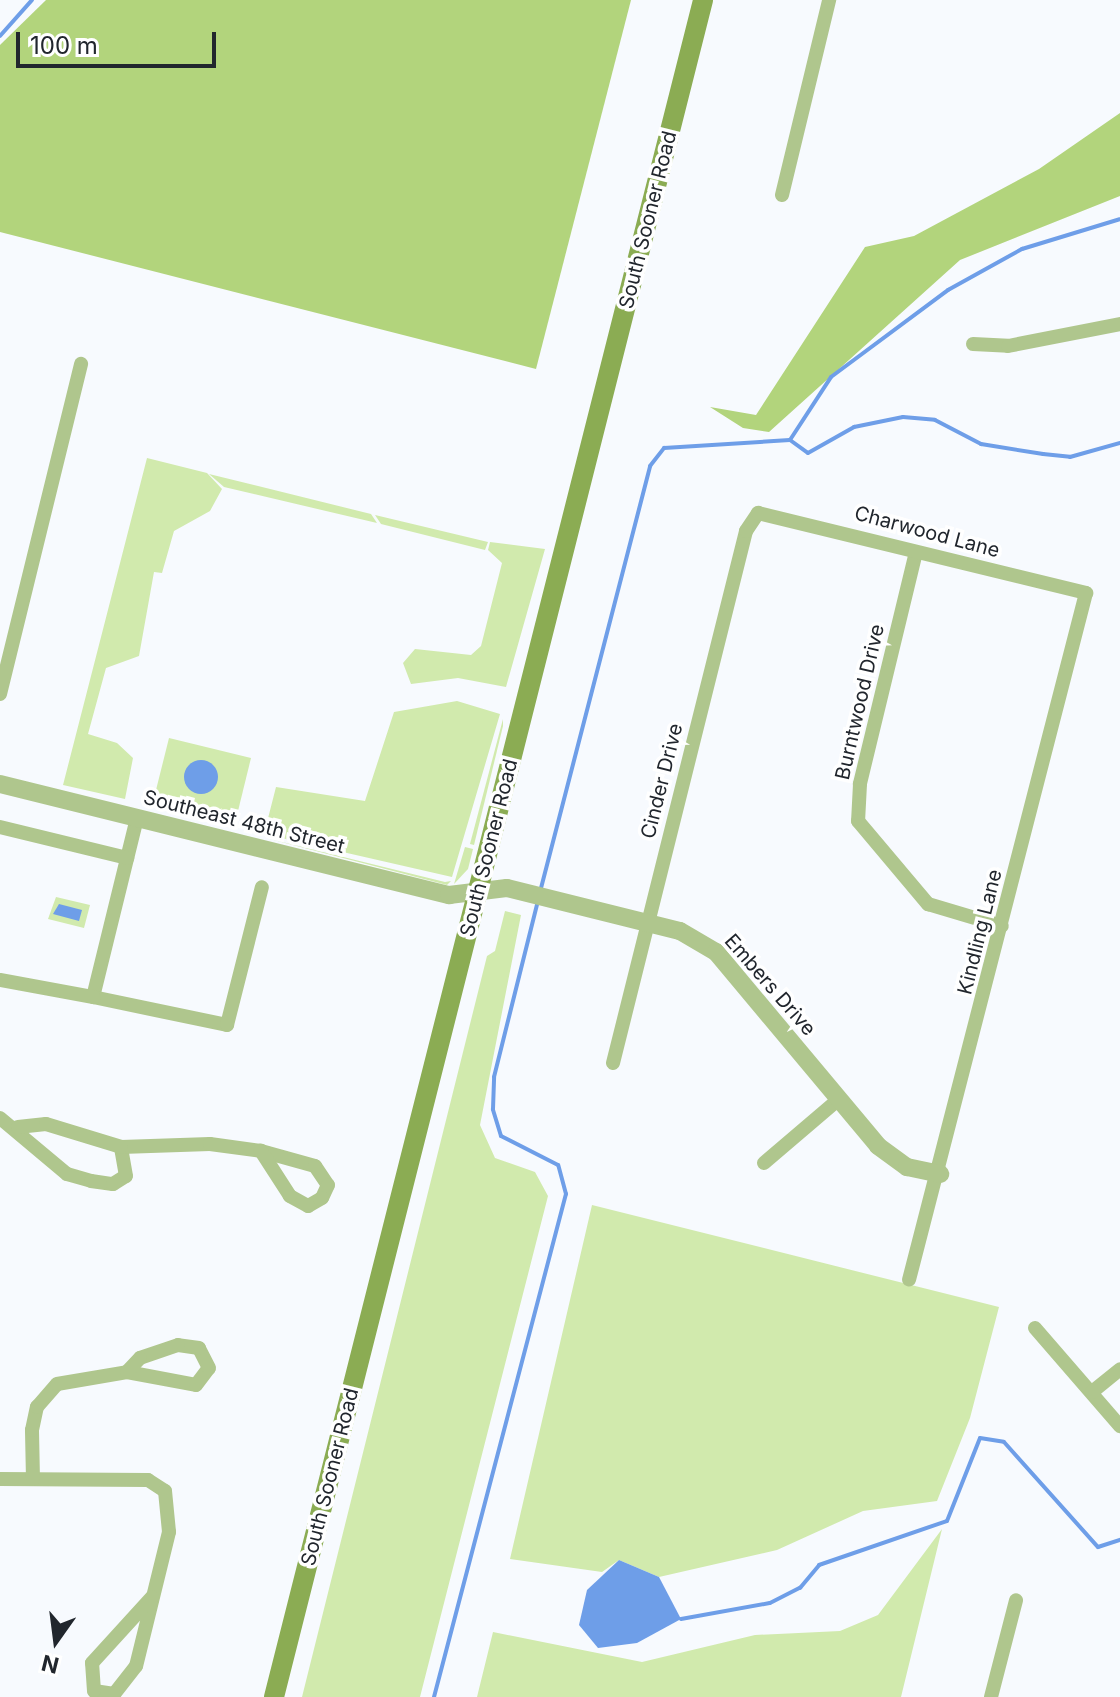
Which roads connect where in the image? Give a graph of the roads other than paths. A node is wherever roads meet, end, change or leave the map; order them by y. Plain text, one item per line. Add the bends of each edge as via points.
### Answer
1 (703, 0) edge
2 (829, 0) edge
3 (782, 195) dead end
4 (1120, 324) edge
5 (973, 344) dead end
6 (81, 364) dead end
7 (758, 513) joint
8 (916, 552) junction
9 (1086, 593) joint
10 (0, 694) edge
11 (0, 784) edge
12 (137, 818) junction
13 (0, 827) edge
14 (127, 858) junction
15 (262, 887) dead end
16 (478, 891) junction
17 (648, 922) junction
18 (1002, 926) junction
19 (0, 980) edge
20 (93, 997) junction
21 (613, 1063) dead end
22 (839, 1099) junction
23 (0, 1118) edge
24 (18, 1127) junction
25 (121, 1147) junction
26 (261, 1151) junction
27 (764, 1163) dead end
28 (940, 1174) junction
29 (909, 1280) dead end
30 (1035, 1328) dead end
31 (1120, 1369) edge
32 (127, 1372) junction
33 (1092, 1392) junction
34 (1120, 1426) edge
35 (0, 1479) edge
36 (33, 1479) junction
37 (152, 1597) junction
38 (1016, 1600) dead end
39 (274, 1697) edge
40 (991, 1697) edge

1 - 16 main road, South Sooner Road
2 - 3 street
4 - 5 street via 1008,346
6 - 10 street
7 - 8 street, Charwood Lane
7 - 17 street, Cinder Drive via 746,531
8 - 9 street, Charwood Lane
8 - 18 street, Burntwood Drive via 860,784 858,821 928,904
9 - 18 street, Kindling Lane
11 - 12 street, Southeast 48th Street
12 - 14 street
12 - 16 street, Southeast 48th Street via 449,895
13 - 14 street
14 - 20 street
15 - 20 street via 227,1025
16 - 17 street, Embers Drive via 521,892
16 - 39 main road, South Sooner Road
17 - 21 street, Cinder Drive
17 - 22 street, Embers Drive via 716,952
18 - 28 street, Kindling Lane
19 - 20 street
22 - 27 street
22 - 28 street, Embers Drive via 891,1157
23 - 24 street
24 - 25 street via 46,1124
24 - 25 street via 45,1158 91,1181 113,1184 126,1176
25 - 26 street
26 - 26 street via 290,1196 308,1206 322,1198 326,1175
28 - 29 street, Kindling Lane
30 - 33 street
31 - 33 street
32 - 32 street via 196,1385 209,1368 199,1348 178,1345 140,1358
32 - 36 street via 77,1376 46,1394 32,1430
33 - 34 street
35 - 36 street
36 - 37 street via 148,1480 165,1491 169,1532
37 - 37 street via 127,1684 114,1694 94,1691 92,1663
38 - 40 street

